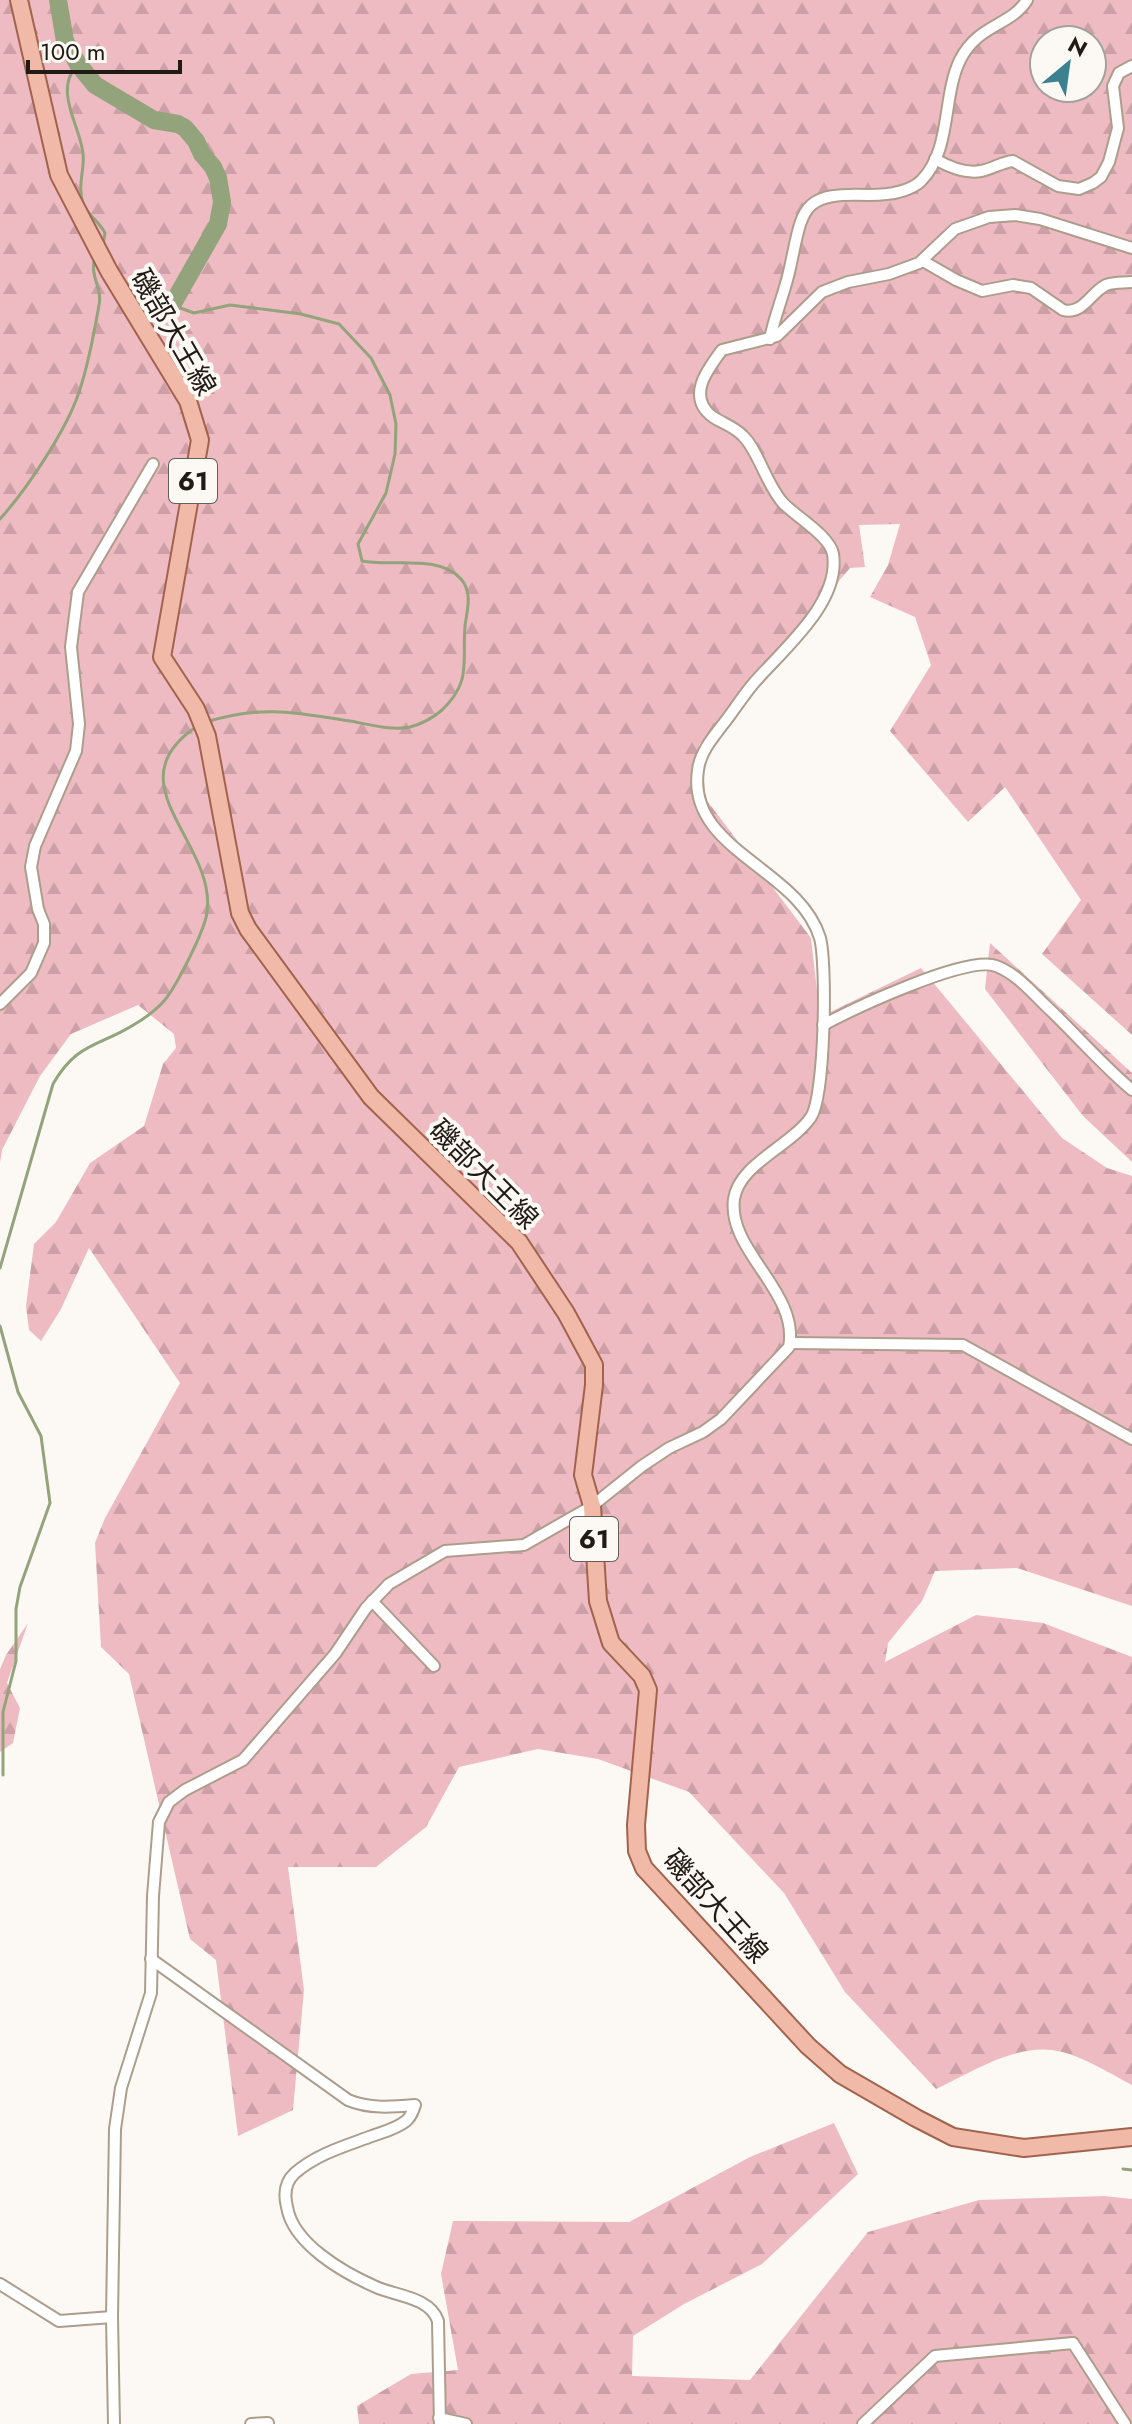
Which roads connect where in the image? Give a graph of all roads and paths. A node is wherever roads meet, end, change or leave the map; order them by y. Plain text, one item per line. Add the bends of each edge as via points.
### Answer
1 (19, 0) edge
2 (1027, 0) edge
3 (1132, 66) edge
4 (935, 159) junction
5 (1132, 248) edge
6 (923, 261) junction
7 (1132, 282) edge
8 (770, 339) junction
9 (153, 464) dead end
10 (0, 1004) edge
11 (823, 1025) junction
12 (1132, 1090) edge
13 (790, 1343) junction
14 (1132, 1439) edge
15 (592, 1506) junction
16 (372, 1601) junction
17 (434, 1666) dead end
18 (151, 1959) junction
19 (1132, 2137) edge
20 (0, 2284) edge
21 (112, 2317) junction
22 (440, 2421) edge
23 (268, 2423) edge
24 (114, 2424) edge
25 (251, 2424) edge
26 (466, 2424) edge
27 (863, 2424) edge
28 (1125, 2424) edge

1 - 15 main road, 磯部大王線 / 61 via 67,194 188,401 200,440 162,657 202,723 236,899 248,929 371,1097 519,1242 566,1313 594,1365 583,1475
2 - 4 street via 981,33 962,57
3 - 4 street via 1119,73 1113,86 1118,128 1109,162 1093,183 1079,189 1058,186 1013,161 965,171
4 - 8 street via 919,183 906,190 835,194 808,208 797,228
5 - 6 street via 1040,219 1002,215 955,229
6 - 7 street via 982,291 1013,285 1031,288 1069,312 1102,287
6 - 8 street via 832,287
8 - 11 street via 722,350 703,381 700,405 746,438 783,503 831,547 832,573 807,625 710,741 697,782 706,818 741,855 795,896 815,924 824,953
9 - 10 street via 78,592 71,647 79,714 76,751 31,867 44,943 31,973
11 - 12 street via 864,1003 985,963 1024,984
11 - 13 street via 812,1116 749,1171 734,1196 735,1221 788,1315
13 - 14 street via 963,1345
13 - 15 street via 721,1419 656,1457
15 - 16 street via 524,1545 445,1551 389,1584
15 - 19 main road, 磯部大王線 / 61 via 598,1601 611,1643 648,1690 636,1825 644,1868 824,2061 916,2118 953,2137 1024,2148
16 - 17 street
16 - 18 street via 335,1654 243,1760 169,1802 159,1822
18 - 21 street via 151,1993 121,2088 115,2129
18 - 22 street via 348,2100 386,2107 415,2105 395,2128 328,2152 292,2175 285,2197 297,2231 326,2257 359,2279 436,2314
20 - 21 street via 59,2321
21 - 24 street
22 - 26 street
23 - 25 street
27 - 28 street via 935,2356 1073,2343

